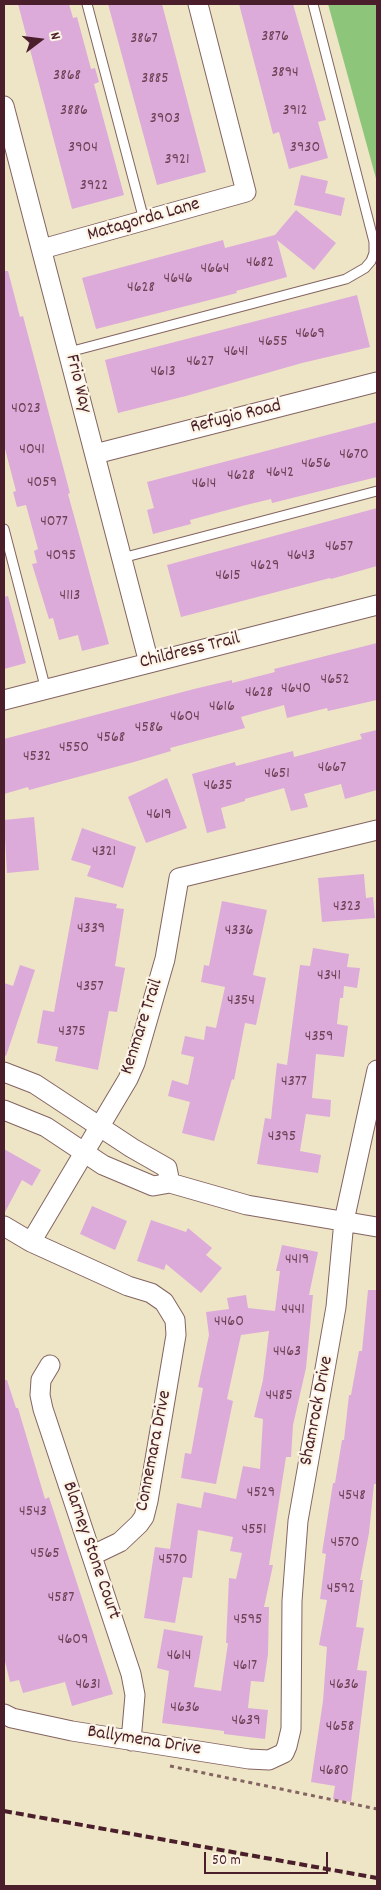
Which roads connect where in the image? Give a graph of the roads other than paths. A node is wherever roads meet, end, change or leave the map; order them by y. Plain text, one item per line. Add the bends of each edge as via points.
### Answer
1 (87, 4) edge
2 (198, 4) edge
3 (313, 4) edge
4 (4, 106) edge
5 (144, 220) junction
6 (42, 249) junction
7 (69, 352) junction
8 (377, 382) edge
9 (95, 454) junction
10 (377, 491) edge
11 (4, 530) edge
12 (122, 558) junction
13 (377, 605) edge
14 (149, 663) junction
15 (46, 690) junction
16 (4, 700) edge
17 (377, 830) edge
18 (377, 1070) edge
19 (4, 1072) edge
20 (4, 1110) edge
21 (100, 1126) junction
22 (83, 1153) junction
23 (170, 1183) junction
24 (344, 1221) junction
25 (4, 1226) edge
26 (377, 1227) edge
27 (31, 1242) junction
28 (50, 1365) dead end
29 (93, 1555) junction
30 (4, 1714) edge
31 (131, 1741) junction
32 (284, 1753) joint

1 - 5 lane
2 - 5 street, Matagorda Lane via 246,192
3 - 7 lane via 374,242 371,261 346,279
4 - 6 street, Frio Way
5 - 6 street, Matagorda Lane
6 - 7 street, Frio Way
7 - 9 street, Frio Way
8 - 9 street, Refugio Road
9 - 12 street, Frio Way
10 - 12 lane
11 - 15 lane
12 - 14 street, Frio Way
13 - 14 street, Childress Trail
14 - 15 street, Childress Trail
15 - 16 street, Childress Trail
17 - 21 street, Kenmare Trail via 179,878 165,959 135,1063
18 - 24 street, Shamrock Drive
19 - 21 street via 35,1084
20 - 22 street via 46,1127
21 - 22 street, Kenmare Trail
21 - 23 street via 166,1168
22 - 23 street via 153,1186
22 - 27 street, Kenmare Trail
23 - 24 street via 256,1207
24 - 26 street
24 - 32 street, Shamrock Drive via 336,1308 298,1522 292,1601 291,1729
25 - 27 street
27 - 29 street, Connemara Drive via 128,1286 151,1293 164,1302 175,1320 174,1345 144,1517 120,1542
28 - 29 street, Blarney Stone Court via 41,1380 43,1409
29 - 31 street, Blarney Stone Court via 134,1684
30 - 31 street, Ballymena Drive
31 - 32 street, Ballymena Drive via 260,1760 269,1760

